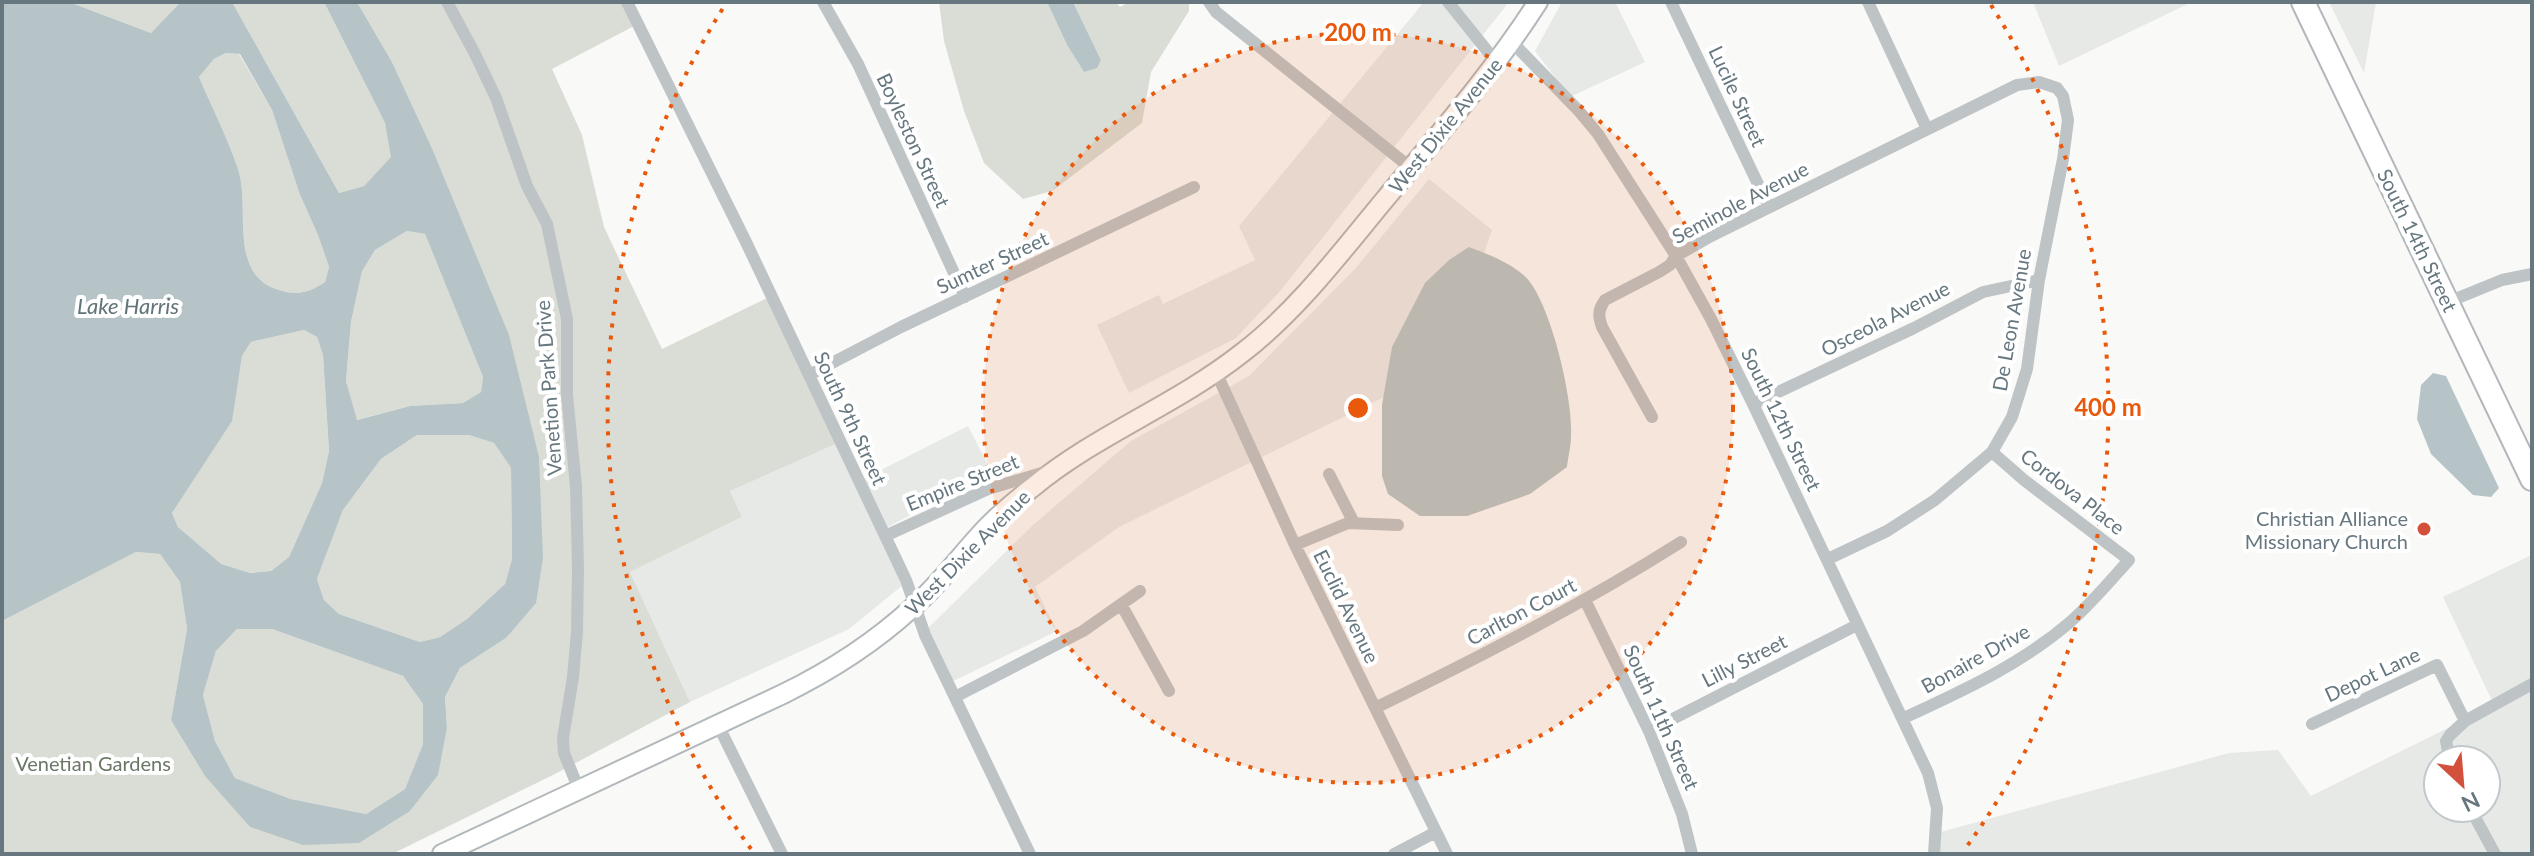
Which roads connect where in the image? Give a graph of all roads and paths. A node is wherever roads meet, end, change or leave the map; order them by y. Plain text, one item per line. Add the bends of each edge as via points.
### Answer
1 (447, 2) edge
2 (627, 2) edge
3 (823, 2) edge
4 (1209, 2) edge
5 (1448, 2) edge
6 (1538, 2) edge
7 (1671, 2) edge
8 (1868, 2) edge
9 (2303, 2) edge
10 (1512, 42) junction
11 (1497, 63) junction
12 (2015, 86) joint
13 (1927, 129) junction
14 (1411, 168) junction
15 (1194, 187) dead end
16 (1769, 207) junction
17 (1676, 256) junction
18 (2532, 274) edge
19 (2039, 280) junction
20 (965, 297) junction
21 (2448, 302) junction
22 (1216, 372) junction
23 (809, 375) junction
24 (1753, 404) junction
25 (1652, 417) dead end
26 (1992, 452) junction
27 (1056, 469) junction
28 (1329, 474) dead end
29 (2532, 479) edge
30 (1354, 523) junction
31 (1398, 525) dead end
32 (885, 536) junction
33 (1681, 542) dead end
34 (1295, 545) junction
35 (1828, 559) junction
36 (2129, 560) joint
37 (1140, 591) dead end
38 (1585, 600) junction
39 (1121, 604) junction
40 (914, 606) junction
41 (1857, 625) junction
42 (2532, 684) edge
43 (1169, 691) dead end
44 (955, 697) junction
45 (1375, 708) junction
46 (1904, 718) junction
47 (2465, 721) junction
48 (2312, 724) dead end
49 (718, 725) junction
50 (1649, 731) junction
51 (2447, 744) edge
52 (579, 790) junction
53 (2479, 824) edge
54 (1436, 832) junction
55 (780, 851) edge
56 (442, 854) edge
57 (765, 854) edge
58 (1030, 854) edge
59 (1394, 854) edge
60 (1447, 854) edge
61 (1692, 854) edge
62 (1934, 854) edge
63 (2495, 854) edge

1 - 52 street, Venetion Park Drive via 496,98 527,186 547,224 567,319 578,581 573,677 563,738
2 - 23 street, South 9th Street
3 - 20 street, Boyleston Street via 858,64
4 - 14 street
5 - 11 street
6 - 10 main road, West Dixie Avenue
7 - 16 street, Lucile Street
8 - 13 street
9 - 21 highway, South 14th Street
10 - 11 main road, West Dixie Avenue
10 - 17 street, South 12th Street via 1598,134
11 - 14 main road, West Dixie Avenue
12 - 13 street, Seminole Avenue
12 - 19 street, De Leon Avenue via 2051,84 2063,96 2068,120
13 - 16 street, Seminole Avenue
14 - 22 main road, West Dixie Avenue via 1296,304
15 - 20 street, Sumter Street
16 - 17 street, Seminole Avenue
17 - 24 street, South 12th Street
17 - 25 street, Seminole Avenue via 1670,265 1619,291 1599,308 1602,327
18 - 21 street
19 - 24 street, Osceola Avenue via 1974,296
19 - 26 street, De Leon Avenue via 2023,386
20 - 23 street, Sumter Street
21 - 29 highway, South 14th Street
22 - 27 main road, West Dixie Avenue
22 - 34 street, Euclid Avenue
23 - 32 street, South 9th Street
24 - 35 street, South 12th Street
26 - 35 street, De Leon Avenue via 1908,519
26 - 36 street, Cordova Place
27 - 32 street, Empire Street via 988,489
27 - 40 main road, West Dixie Avenue via 988,526
28 - 30 street
30 - 31 street
30 - 34 street
32 - 40 street, South 9th Street
33 - 38 street, Carlton Court
34 - 45 street, Euclid Avenue
35 - 41 street, South 12th Street
36 - 46 street, Bonaire Drive via 2048,640 2008,667
37 - 39 street
38 - 45 street, Carlton Court
38 - 50 street, South 11th Street
39 - 43 street
39 - 44 street via 1083,631
40 - 44 street, South 9th Street
40 - 49 main road, West Dixie Avenue via 830,670
41 - 46 street, South 12th Street
41 - 50 street, Lilly Street
42 - 47 street
44 - 58 street, South 9th Street
45 - 54 street, Euclid Avenue
46 - 62 street, South 12th Street via 1934,791
47 - 48 street, Depot Lane via 2437,665
47 - 51 street
49 - 52 main road, West Dixie Avenue
49 - 55 street
50 - 61 street, South 11th Street
52 - 56 main road, West Dixie Avenue
53 - 63 street
54 - 59 street
54 - 60 street, Euclid Avenue
55 - 57 street

